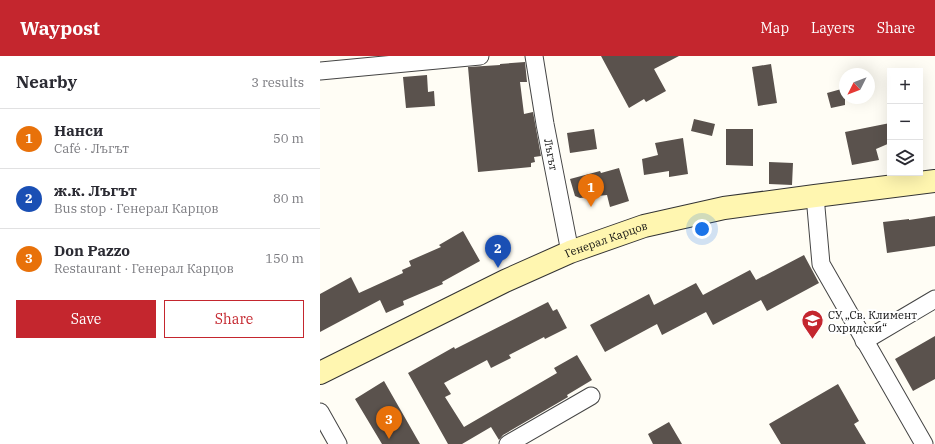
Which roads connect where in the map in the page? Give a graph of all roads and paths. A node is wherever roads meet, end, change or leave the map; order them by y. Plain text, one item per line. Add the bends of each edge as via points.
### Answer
1 (480, 56) edge
2 (534, 56) edge
3 (320, 71) edge
4 (929, 182) edge
5 (815, 196) junction
6 (570, 252) junction
7 (935, 299) edge
8 (864, 341) junction
9 (320, 373) edge
10 (591, 396) dead end
11 (320, 412) edge
12 (338, 444) edge
13 (508, 444) edge
14 (924, 444) edge

1 - 3 street
2 - 6 street, Лъгът
4 - 5 main road, Генерал Карцов
5 - 6 main road, Генерал Карцов via 724,208 644,226
5 - 8 street via 821,264
6 - 9 main road, Генерал Карцов via 505,281
7 - 8 street
8 - 14 street
10 - 13 street
11 - 12 street

